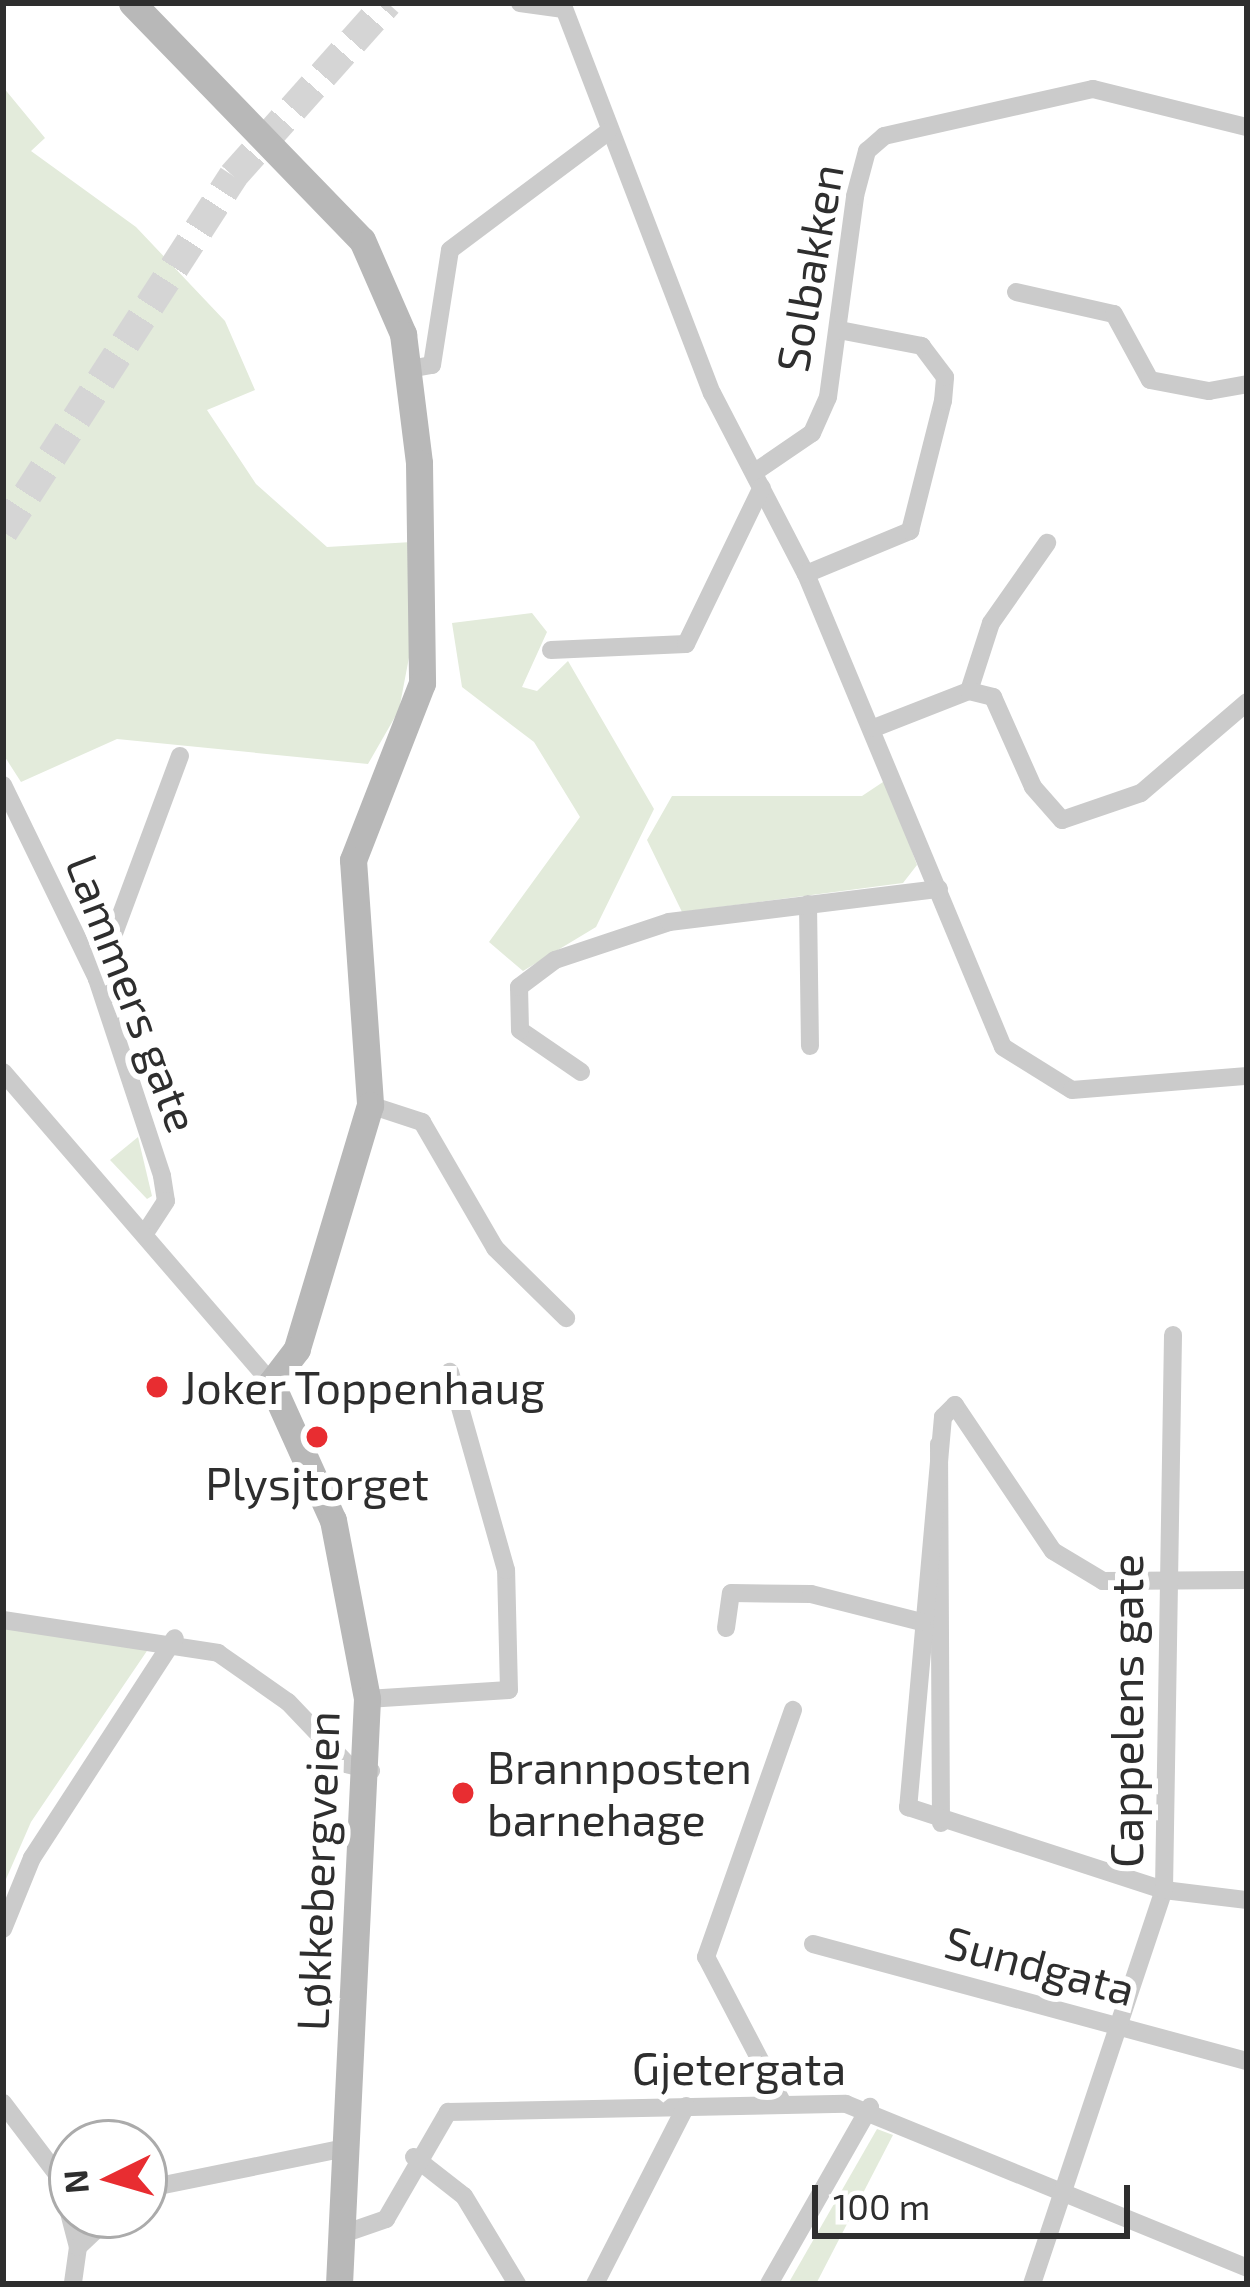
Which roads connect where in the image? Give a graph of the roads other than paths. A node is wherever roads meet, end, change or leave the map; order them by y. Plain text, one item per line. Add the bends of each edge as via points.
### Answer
1 (132, 3) edge
2 (520, 3) edge
3 (563, 6) edge
4 (1247, 127) edge
5 (608, 132) junction
6 (1016, 292) dead end
7 (839, 330) junction
8 (410, 369) junction
9 (1247, 384) edge
10 (758, 479) junction
11 (1046, 543) dead end
12 (806, 574) junction
13 (551, 650) dead end
14 (969, 691) junction
15 (1247, 703) edge
16 (874, 728) junction
17 (180, 756) dead end
18 (3, 785) edge
19 (939, 889) junction
20 (808, 904) junction
21 (97, 979) junction
22 (810, 1046) dead end
23 (3, 1072) edge
24 (581, 1072) dead end
25 (1247, 1076) edge
26 (370, 1105) junction
27 (148, 1229) junction
28 (566, 1318) dead end
29 (1173, 1335) dead end
30 (450, 1372) dead end
31 (271, 1382) junction
32 (936, 1433) junction
33 (1247, 1580) edge
34 (1166, 1586) junction
35 (3, 1620) edge
36 (922, 1622) junction
37 (726, 1628) dead end
38 (176, 1638) junction
39 (367, 1699) junction
40 (793, 1710) dead end
41 (371, 1771) junction
42 (941, 1822) junction
43 (1164, 1890) junction
44 (1247, 1900) edge
45 (3, 1929) edge
46 (813, 1944) dead end
47 (1117, 2026) junction
48 (1247, 2061) edge
49 (3, 2103) edge
50 (783, 2104) junction
51 (686, 2106) junction
52 (870, 2107) junction
53 (346, 2149) junction
54 (414, 2157) junction
55 (168, 2183) edge
56 (1064, 2189) junction
57 (340, 2234) junction
58 (86, 2239) edge
59 (78, 2247) junction
60 (1247, 2269) edge
61 (73, 2284) edge
62 (340, 2284) edge
63 (518, 2284) edge
64 (595, 2284) edge
65 (770, 2284) edge
66 (1031, 2284) edge

1 - 8 main road via 362,239 396,307
2 - 3 street
3 - 5 street, Solbakken
4 - 7 street, Solbakken via 1093,89 884,136 867,152 854,196
5 - 8 street via 450,250 432,364
5 - 10 street, Solbakken
6 - 9 street via 1114,314 1150,380 1209,392
7 - 10 street, Solbakken via 812,433
7 - 12 street via 922,346 945,377 943,401 910,530
8 - 26 main road via 428,589 422,683 353,860
10 - 12 street
10 - 13 street via 686,644
11 - 14 street via 992,623
12 - 16 street
14 - 15 street via 993,697 1034,787 1062,820 1142,793
14 - 16 street
16 - 19 street
17 - 21 street
18 - 21 street, Lammers gate
19 - 20 street
19 - 25 street via 1004,1047 1037,1075 1105,1091
20 - 22 street
20 - 24 street via 627,932 535,973 519,987 520,1030
21 - 27 street, Lammers gate via 162,1176 166,1201
23 - 27 street
26 - 28 street via 422,1122 495,1248
26 - 31 main road via 297,1349
27 - 31 street
29 - 34 street, Cappelens gate
30 - 39 street via 506,1570 509,1690
31 - 39 main road, Løkkebergveien via 333,1520
32 - 34 street via 955,1406 1053,1551 1102,1581
32 - 36 street
32 - 42 street
33 - 34 street
34 - 43 street, Cappelens gate
35 - 38 street
36 - 37 street via 811,1594 730,1593
36 - 42 street via 902,1789 908,1807
38 - 41 street via 246,1666 347,1764
38 - 45 street via 43,1840
39 - 41 main road, Løkkebergveien
40 - 50 street via 706,1957
41 - 53 main road, Løkkebergveien
42 - 43 street
43 - 44 street
43 - 47 street, Cappelens gate
46 - 47 street, Sundgata
47 - 48 street, Sundgata
47 - 56 street, Cappelens gate
49 - 59 street via 51,2155
50 - 51 street, Gjetergata
50 - 52 street, Gjetergata
51 - 54 street, Gjetergata via 448,2112
51 - 64 street
52 - 56 street, Gjetergata
52 - 65 street
53 - 55 street
53 - 57 main road, Løkkebergveien
54 - 57 street, Gjetergata via 386,2219
54 - 63 street via 464,2196
56 - 60 street, Gjetergata
56 - 66 street, Cappelens gate
57 - 62 main road, Løkkebergveien
58 - 59 street
59 - 61 street

